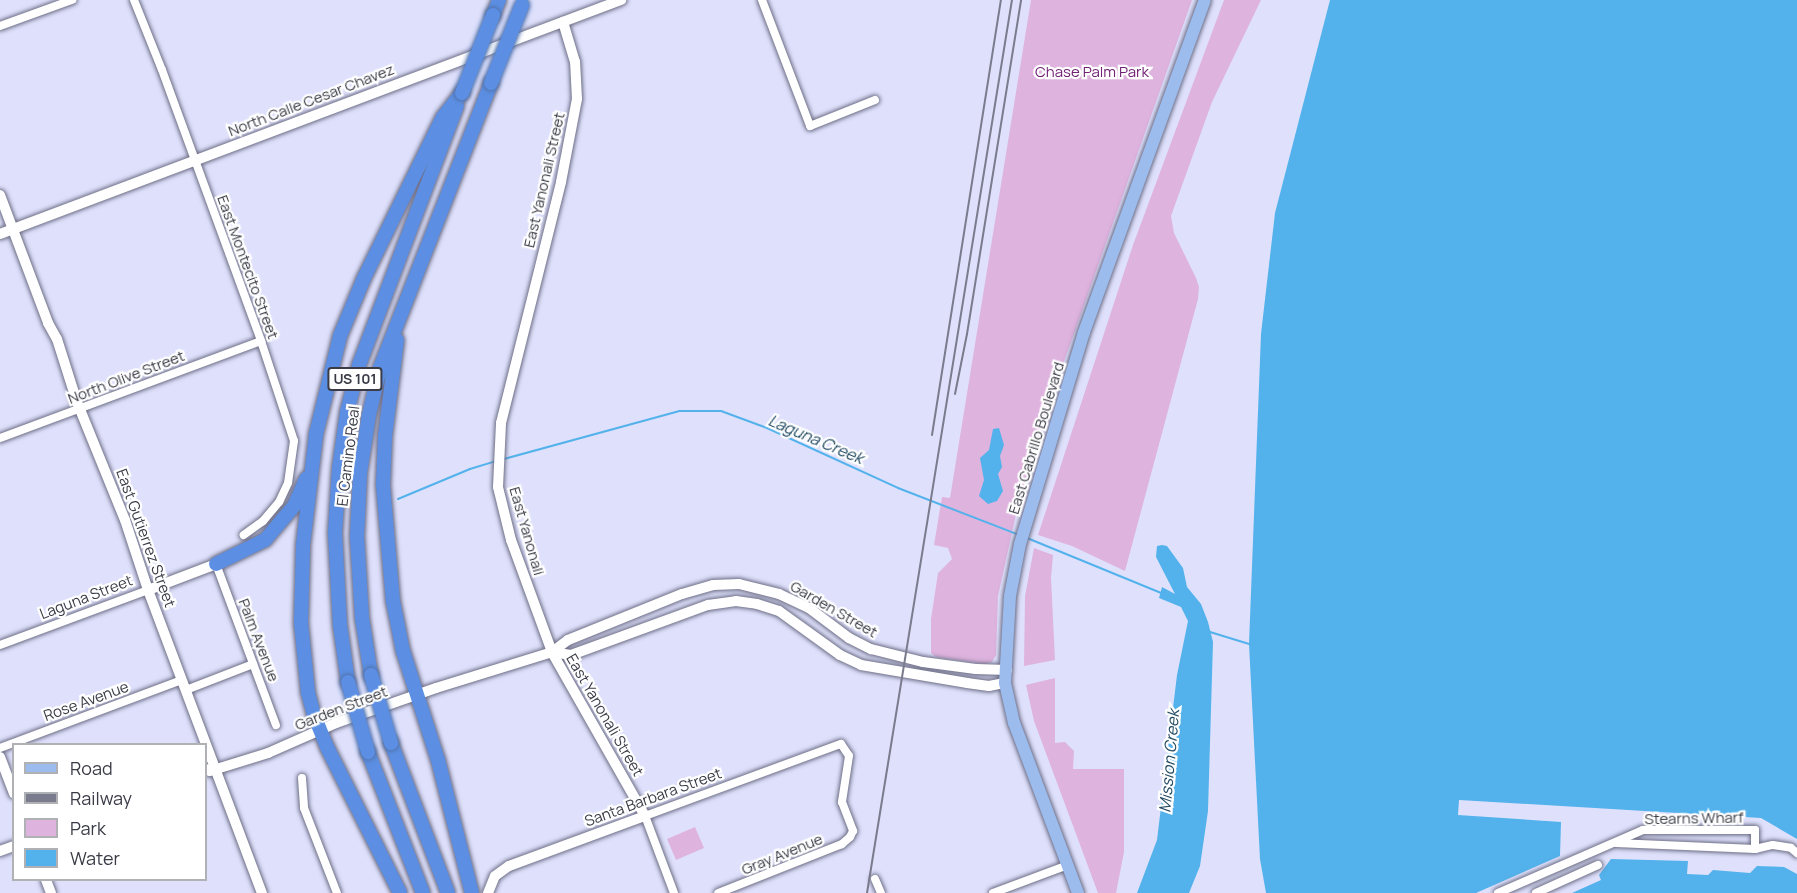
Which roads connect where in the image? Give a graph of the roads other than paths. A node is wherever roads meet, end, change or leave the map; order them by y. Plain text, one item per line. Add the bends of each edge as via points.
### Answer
1 (72, 0) edge
2 (134, 0) edge
3 (499, 0) edge
4 (621, 0) edge
5 (762, 0) edge
6 (1205, 0) edge
7 (523, 2) edge
8 (564, 22) junction
9 (0, 26) edge
10 (462, 93) junction
11 (874, 100) dead end
12 (195, 161) junction
13 (0, 195) edge
14 (12, 230) junction
15 (0, 234) edge
16 (536, 274) joint
17 (400, 316) junction
18 (261, 341) junction
19 (80, 410) junction
20 (0, 438) edge
21 (313, 454) junction
22 (244, 535) dead end
23 (216, 564) junction
24 (148, 590) junction
25 (0, 645) edge
26 (552, 652) junction
27 (253, 664) junction
28 (1007, 670) junction
29 (1005, 683) junction
30 (184, 685) junction
31 (418, 694) junction
32 (276, 725) dead end
33 (320, 730) junction
34 (15, 743) edge
35 (201, 743) edge
36 (0, 757) edge
37 (209, 772) edge
38 (302, 778) dead end
39 (12, 788) edge
40 (645, 816) junction
41 (852, 834) joint
42 (1616, 843) junction
43 (1755, 849) junction
44 (1797, 853) edge
45 (1068, 865) junction
46 (1598, 865) dead end
47 (875, 879) dead end
48 (1515, 890) edge
49 (262, 893) edge
50 (337, 893) edge
51 (400, 893) edge
52 (423, 893) edge
53 (448, 893) edge
54 (472, 893) edge
55 (488, 893) edge
56 (674, 893) edge
57 (718, 893) edge
58 (881, 893) edge
59 (993, 893) edge
60 (1078, 893) edge
61 (1498, 893) edge
62 (1536, 893) edge

1 - 9 street
2 - 12 street, East Montecito Street
3 - 10 highway, El Camino Real / US 101, bridge
4 - 8 street, North Calle Cesar Chavez
5 - 11 street via 810,126
6 - 28 main road, East Cabrillo Boulevard via 1097,293 1025,525 1010,596
7 - 17 highway, El Camino Real / US 101, bridge
8 - 12 street, North Calle Cesar Chavez
8 - 16 street, East Yanonali Street via 575,62 577,99 561,182
10 - 21 highway via 443,117 350,309 326,389
10 - 52 highway, El Camino Real / US 101, bridge via 363,354 347,412 335,533 340,625 348,682 368,752
12 - 14 street, North Calle Cesar Chavez
12 - 18 street, East Montecito Street
13 - 14 street, East Gutierrez Street
14 - 15 street, North Calle Cesar Chavez
14 - 19 street, East Gutierrez Street via 57,339
16 - 26 street, East Yanonali via 498,444 497,473 511,540
17 - 31 highway via 383,485 393,601 403,651
17 - 53 highway, El Camino Real / US 101, bridge via 380,368 369,415 358,494 358,579 371,675 391,743
18 - 19 street, North Olive Street
18 - 22 street, East Montecito Street via 294,441 288,483 279,502
19 - 20 street, North Olive Street
19 - 24 street, East Gutierrez Street via 114,490
21 - 23 highway via 300,494 278,528 265,540
21 - 33 highway via 303,545 301,623 308,692
23 - 24 street, Laguna Street
23 - 27 street, Palm Avenue
24 - 25 street, Laguna Street
24 - 30 street, East Gutierrez Street
26 - 28 street, Garden Street via 565,641 682,594 726,584 788,597 870,649 923,662
26 - 29 street, Garden Street via 571,655 708,605 736,601 779,611 840,654 861,664 989,686
26 - 31 street, Garden Street
26 - 40 street, East Yanonali Street
27 - 30 street, Rose Avenue
27 - 32 street, Palm Avenue
28 - 29 main road, East Cabrillo Boulevard
29 - 45 main road, East Cabrillo Boulevard via 1014,723
30 - 34 street, Rose Avenue
30 - 35 street, East Gutierrez Street
31 - 33 street, Garden Street
31 - 54 highway
33 - 37 street, Garden Street via 268,753
33 - 51 highway
36 - 39 street
37 - 49 street, East Gutierrez Street
38 - 50 street via 304,808
40 - 41 street, Santa Barbara Street via 841,744 849,756 842,802
40 - 55 street, Santa Barbara Street via 509,866 495,876
40 - 56 street, East Yanonali Street
41 - 57 street, Gray Avenue via 842,844
42 - 43 street, Stearns Wharf
42 - 43 street, Stearns Wharf via 1643,830 1755,830
42 - 48 street, Stearns Wharf
43 - 44 street, Stearns Wharf via 1773,845
45 - 59 street
45 - 60 main road, East Cabrillo Boulevard
46 - 62 street
47 - 58 street
48 - 61 street, Stearns Wharf

